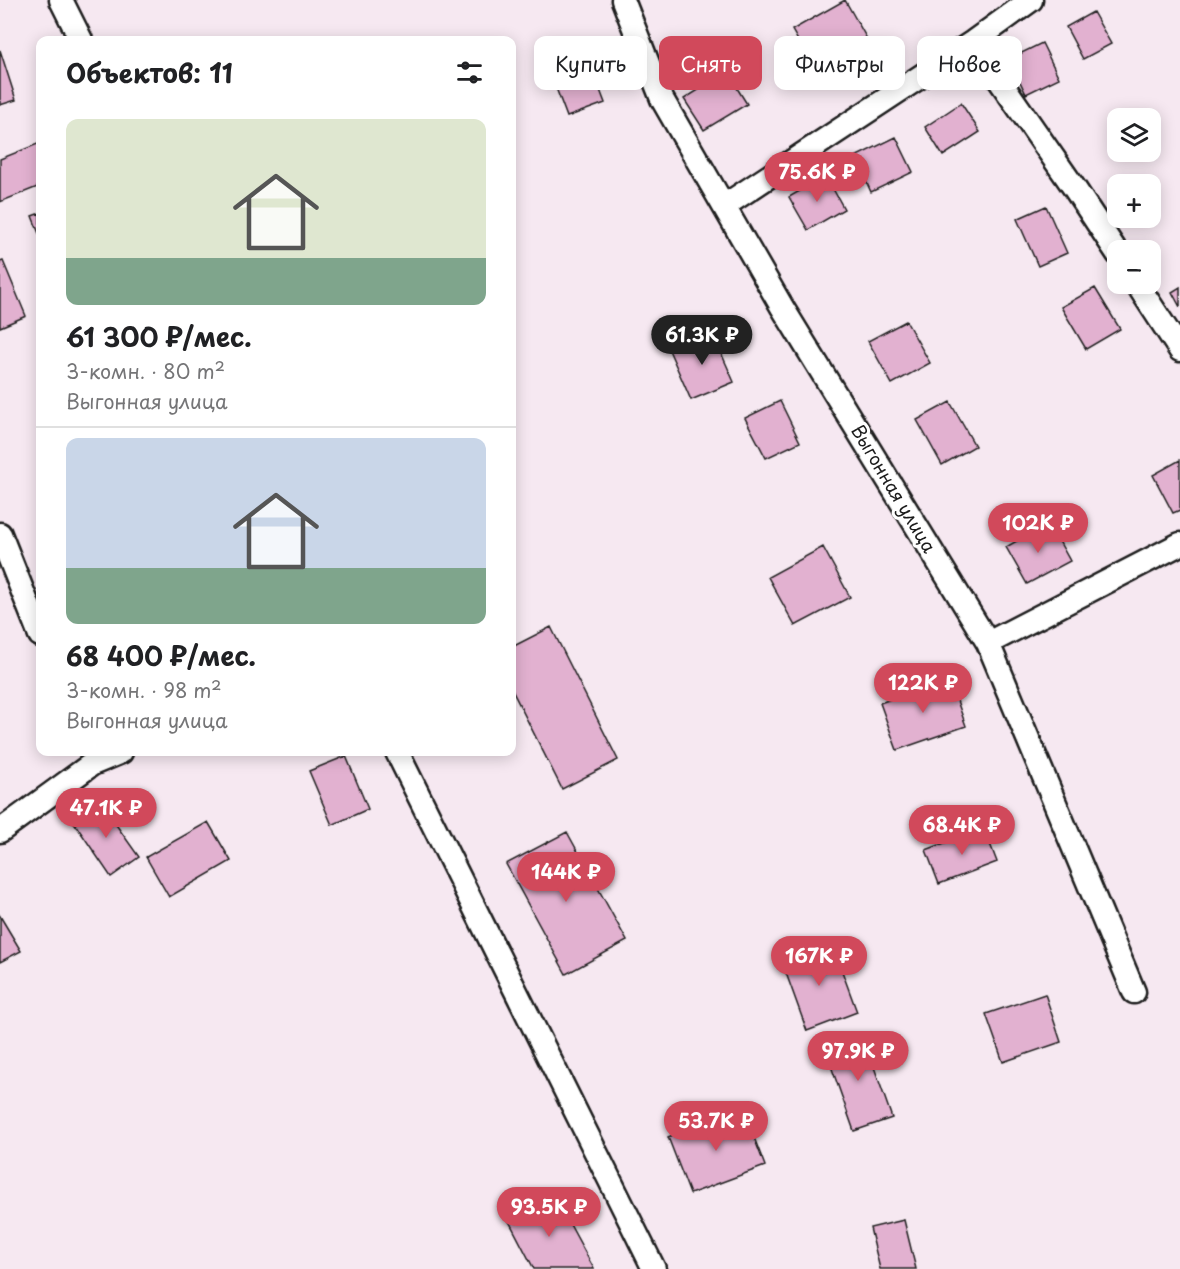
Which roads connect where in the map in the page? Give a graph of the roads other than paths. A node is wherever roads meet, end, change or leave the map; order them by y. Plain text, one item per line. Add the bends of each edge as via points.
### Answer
1 (61, 0) edge
2 (623, 0) edge
3 (1031, 0) edge
4 (79, 36) edge
5 (981, 36) edge
6 (917, 79) edge
7 (1006, 90) edge
8 (724, 206) junction
9 (1109, 240) edge
10 (1144, 294) edge
11 (1180, 350) edge
12 (0, 534) edge
13 (1180, 544) edge
14 (36, 625) edge
15 (988, 643) junction
16 (399, 756) edge
17 (90, 758) edge
18 (0, 831) edge
19 (1134, 992) dead end
20 (654, 1269) edge

1 - 4 street
2 - 8 street, Выгонная улица via 662,99
3 - 5 street
6 - 8 street
7 - 9 street
8 - 15 street, Выгонная улица
10 - 11 street
12 - 14 street
13 - 15 street
15 - 19 street, Выгонная улица
16 - 20 street
17 - 18 street

